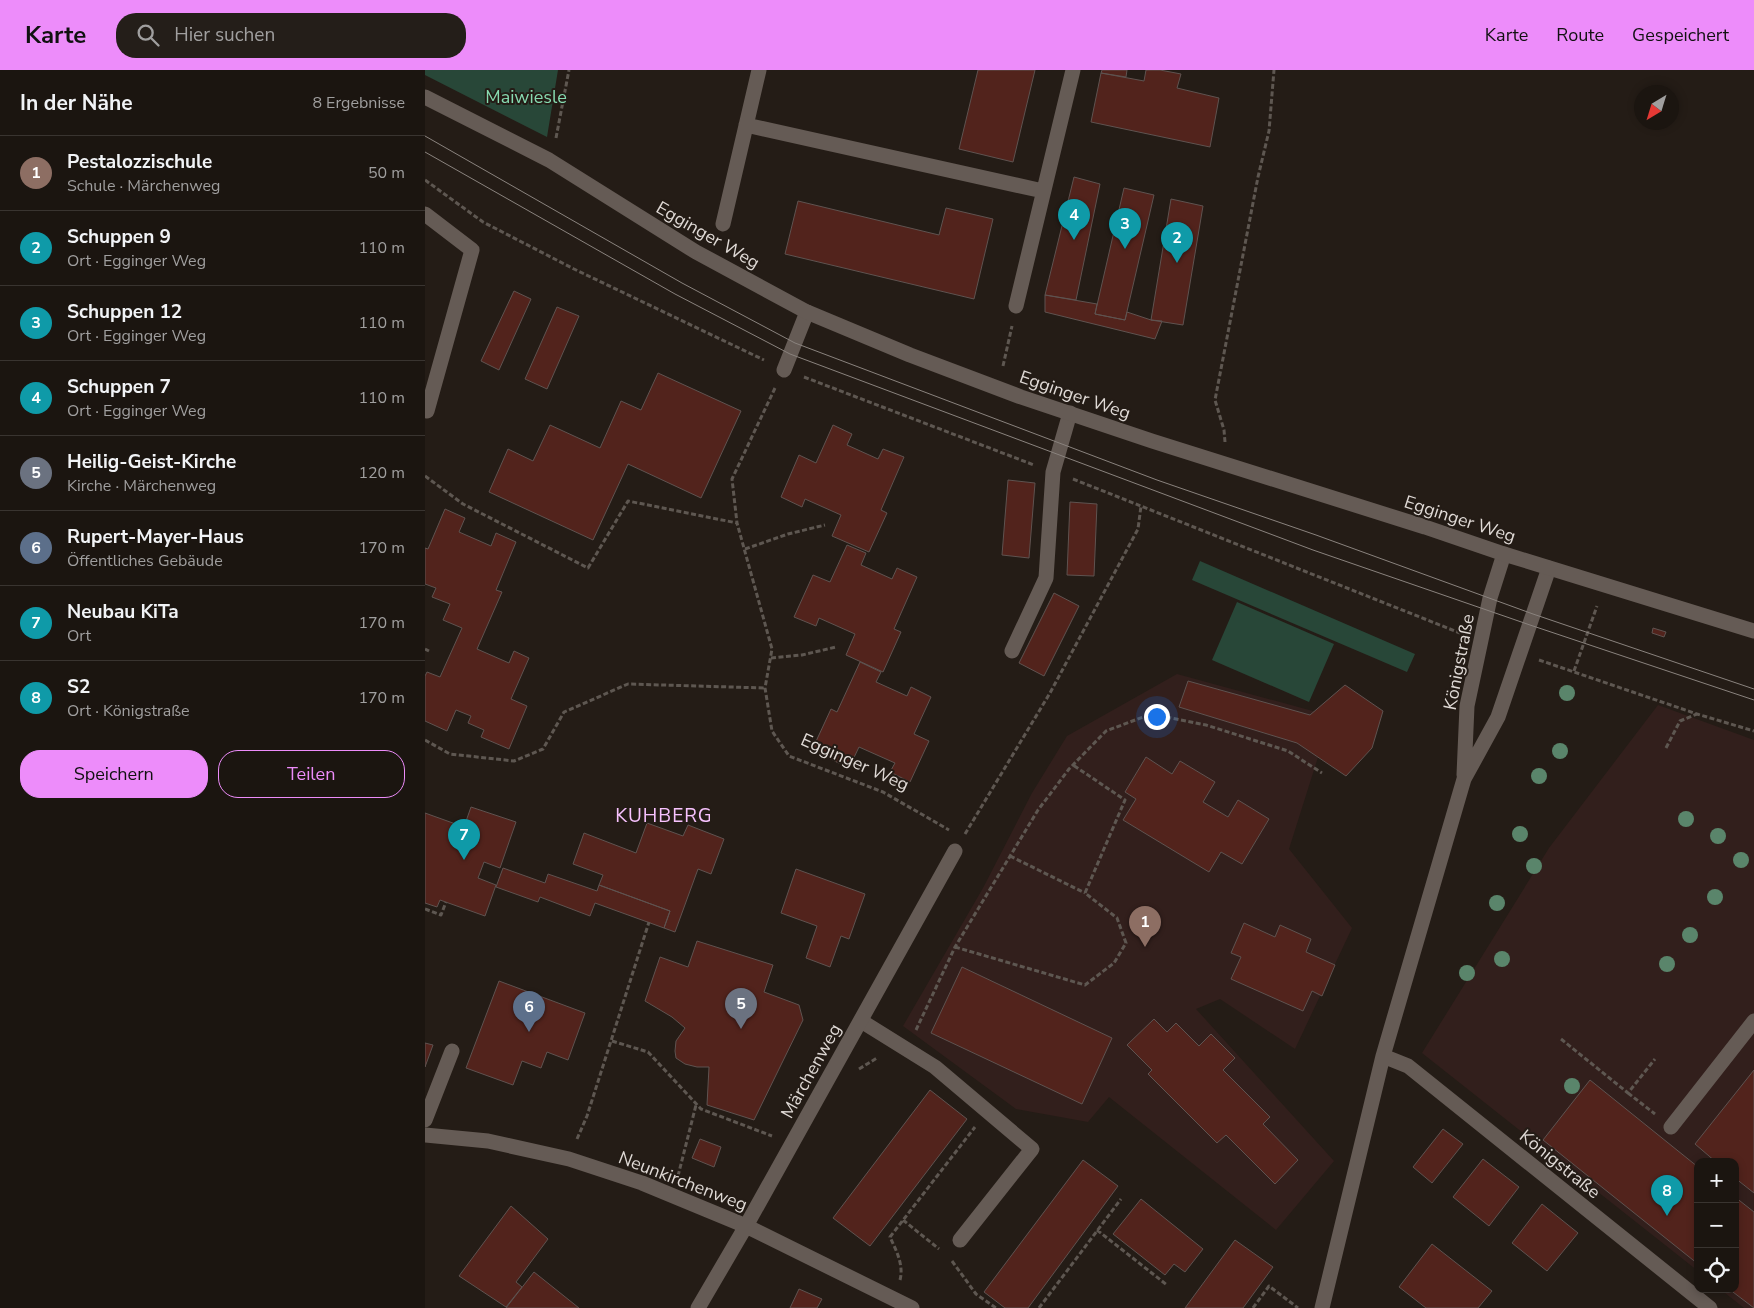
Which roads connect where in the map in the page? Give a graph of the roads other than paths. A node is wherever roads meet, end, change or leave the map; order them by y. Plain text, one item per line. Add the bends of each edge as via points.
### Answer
1 (759, 70) edge
2 (1073, 70) edge
3 (426, 100) edge
4 (746, 125) junction
5 (1043, 191) junction
6 (425, 214) edge
7 (723, 224) dead end
8 (1016, 306) road end
9 (807, 312) junction
10 (784, 370) road end
11 (427, 411) dead end
12 (1069, 413) junction
13 (1504, 554) junction
14 (1549, 568) junction
15 (1754, 631) edge
16 (1013, 651) dead end
17 (1464, 779) junction
18 (955, 851) road end
19 (861, 1021) junction
20 (1754, 1021) edge
21 (452, 1050) dead end
22 (1383, 1056) junction
23 (425, 1120) edge
24 (1671, 1127) road end
25 (425, 1135) edge
26 (746, 1226) junction
27 (960, 1240) dead end
28 (698, 1308) edge
29 (912, 1308) edge
30 (1322, 1308) edge
31 (1710, 1308) edge

1 - 4 street
2 - 5 street
3 - 9 street, Egginger Weg via 549,160 696,252
4 - 5 street
4 - 7 street
5 - 8 street
6 - 11 street via 471,250
9 - 10 street
9 - 12 street, Egginger Weg via 910,355
12 - 13 street, Egginger Weg
12 - 16 street via 1053,472 1046,578
13 - 14 street, Egginger Weg
13 - 17 street, Königstraße via 1490,598 1467,706
14 - 15 street, Egginger Weg
14 - 17 street, Königstraße via 1498,718
17 - 22 street, Königstraße
18 - 19 street, Märchenweg
19 - 26 street, Märchenweg
19 - 27 street via 935,1067 1032,1149
20 - 24 street
21 - 23 street
22 - 30 street, Königstraße
22 - 31 street, Königstraße via 1408,1066
25 - 26 street, Neunkirchenweg via 488,1141 569,1159
26 - 28 street, Märchenweg
26 - 29 street, Neunkirchenweg

